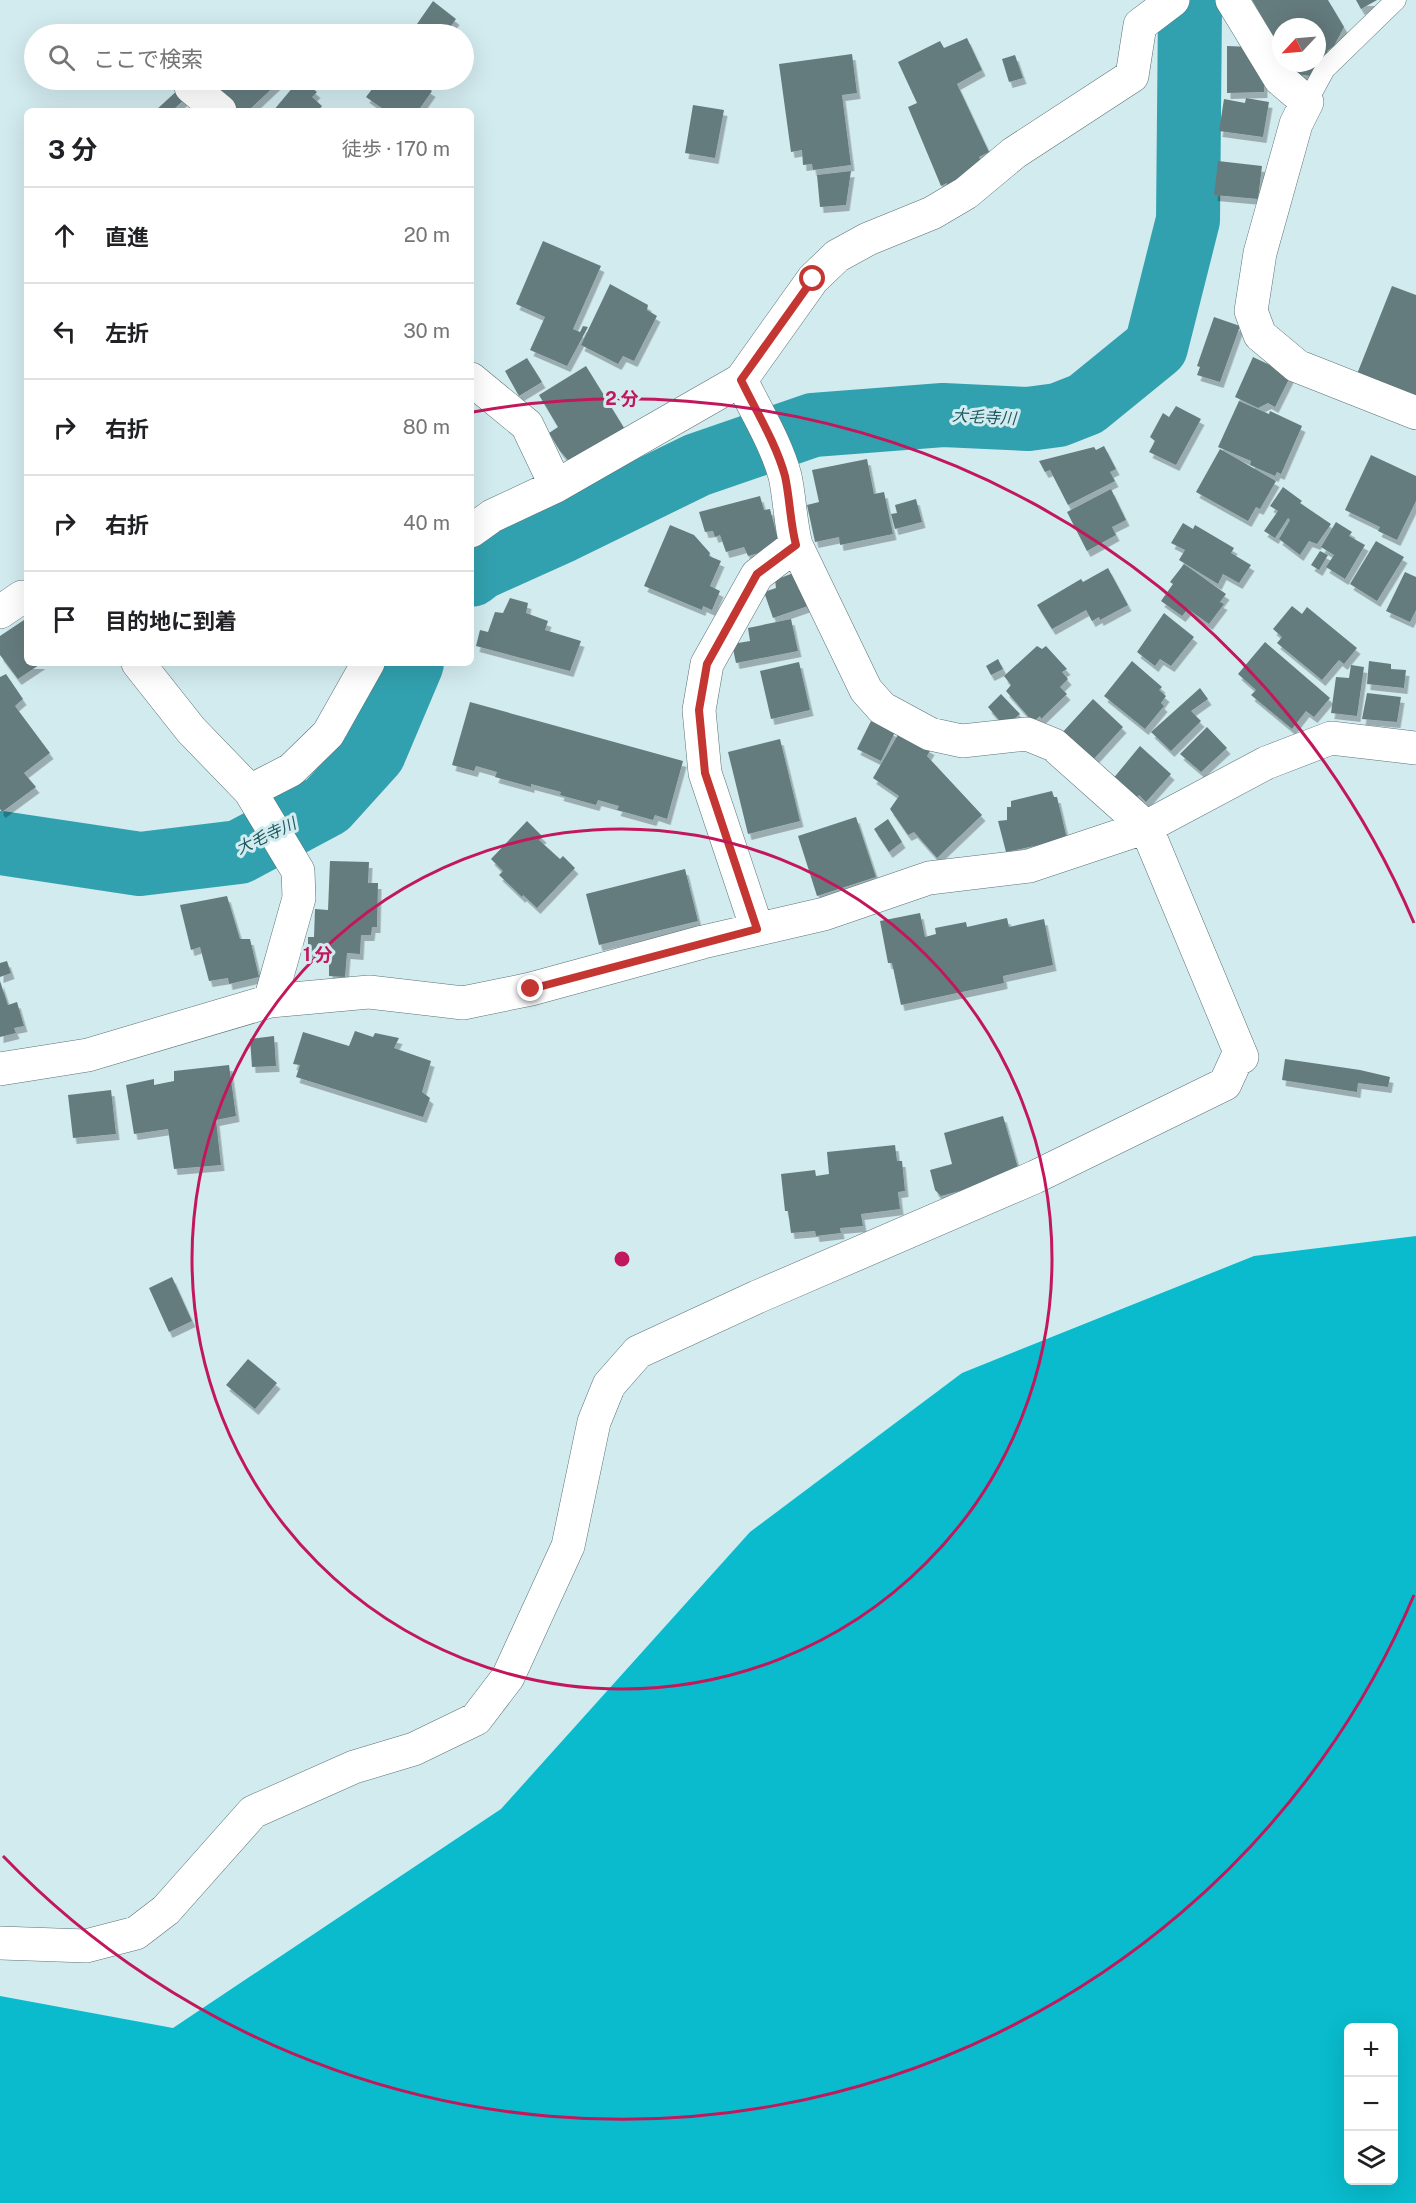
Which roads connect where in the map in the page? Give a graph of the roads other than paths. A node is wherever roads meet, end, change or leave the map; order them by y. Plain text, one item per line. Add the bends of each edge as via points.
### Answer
1 (1232, 0) edge
2 (1395, 0) edge
3 (1162, 8) edge
4 (195, 90) edge
5 (1307, 102) junction
6 (216, 108) edge
7 (741, 380) junction
8 (474, 382) edge
9 (1416, 413) edge
10 (556, 486) junction
11 (474, 529) edge
12 (796, 545) junction
13 (24, 597) edge
14 (0, 612) edge
15 (140, 666) edge
16 (366, 666) edge
17 (1416, 748) edge
18 (254, 796) junction
19 (1146, 827) junction
20 (757, 929) junction
21 (270, 1001) junction
22 (0, 1069) edge
23 (0, 1943) edge

1 - 5 street via 1280,79
2 - 5 lane via 1325,69
3 - 7 street via 1140,25 1132,76 1014,153 966,193 932,213 837,256 813,279
4 - 6 street
5 - 9 street via 1296,124 1260,253 1251,311 1260,335 1297,366
7 - 10 street
7 - 12 street via 785,478
8 - 10 street via 526,425
10 - 11 street via 492,516
12 - 19 street via 866,690 882,708 930,734 963,741 1027,734 1054,746
12 - 20 street via 757,574 707,664 699,710 705,773
13 - 14 street
15 - 18 street via 191,729
16 - 18 street via 328,734 291,770
17 - 19 street via 1330,738 1266,763
18 - 21 street via 298,872 299,898
19 - 20 street via 1029,866 929,878 824,914
19 - 23 street via 1242,1057 1236,1060 1225,1084 1035,1177 638,1352 609,1385 594,1422 568,1546 508,1677 476,1719 414,1749 354,1767 253,1812 166,1910 136,1933 86,1946
20 - 21 street via 531,989 463,1003 369,992
21 - 22 street via 88,1055

